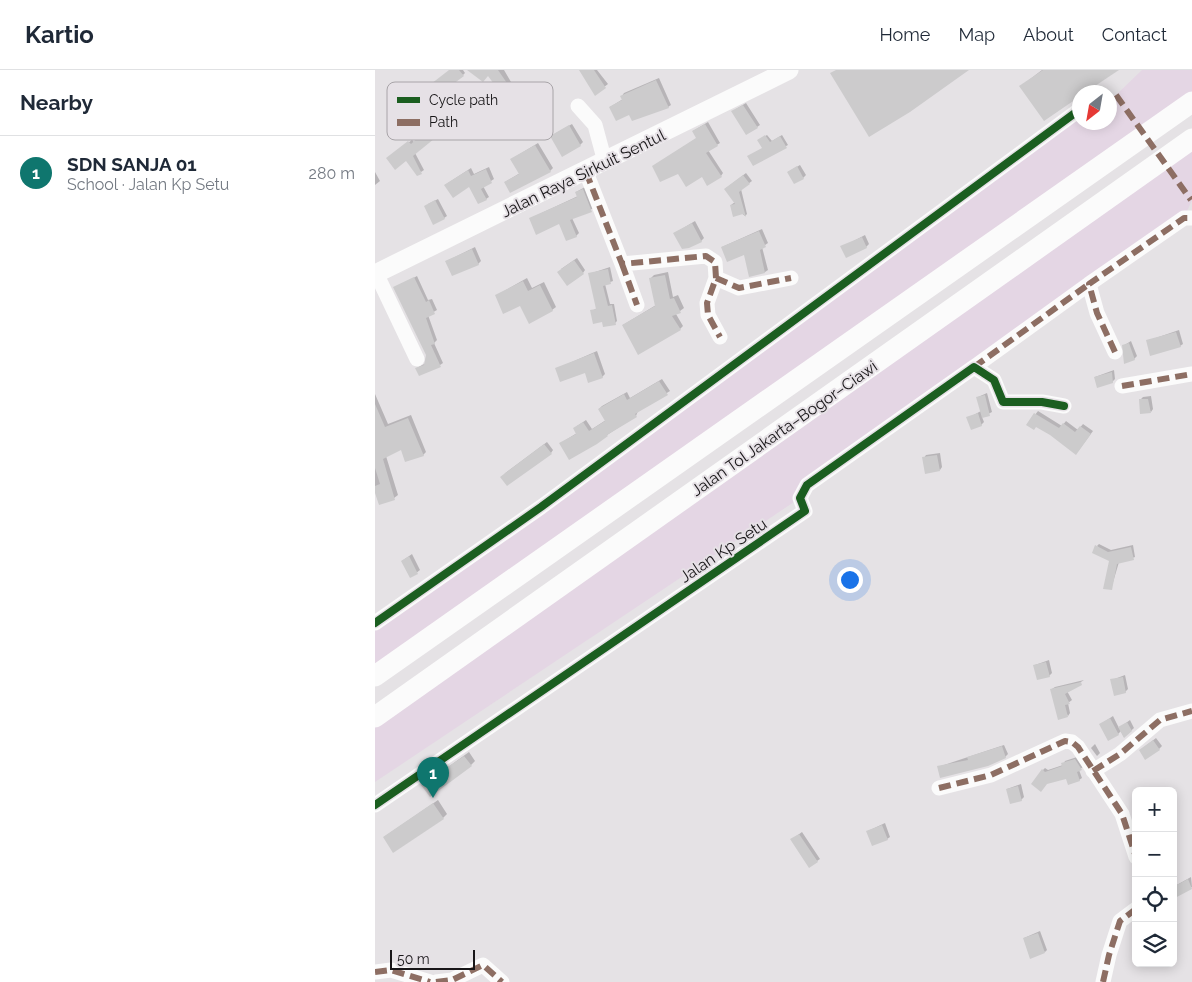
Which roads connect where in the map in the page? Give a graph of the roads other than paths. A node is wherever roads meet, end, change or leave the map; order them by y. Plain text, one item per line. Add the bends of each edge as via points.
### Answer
1 (789, 70) edge
2 (1192, 102) edge
3 (578, 106) dead end
4 (1072, 115) edge
5 (1192, 139) edge
6 (605, 162) junction
7 (586, 172) junction
8 (1192, 218) edge
9 (621, 264) junction
10 (376, 273) edge
11 (716, 278) junction
12 (791, 278) dead end
13 (1089, 284) junction
14 (637, 305) dead end
15 (720, 337) dead end
16 (1115, 352) dead end
17 (417, 359) dead end
18 (974, 368) junction
19 (1192, 374) edge
20 (1122, 386) dead end
21 (1064, 406) dead end
22 (375, 623) edge
23 (375, 676) edge
24 (1192, 711) edge
25 (375, 717) edge
26 (1093, 771) junction
27 (939, 788) dead end
28 (375, 805) edge
29 (1132, 845) edge
30 (1132, 912) edge
31 (375, 972) edge
32 (430, 982) edge
33 (436, 982) edge
34 (502, 982) edge
35 (1103, 982) edge

1 - 6 main road, Jalan Raya Sirkuit Sentul
2 - 23 highway, Jalan Tol Jakarta–Bogor–Ciawi
3 - 6 street via 595,125
4 - 22 street via 541,507
5 - 25 highway, Jalan Tol Jakarta–Bogor–Ciawi
6 - 7 main road, Jalan Raya Sirkuit Sentul
7 - 9 street
7 - 10 main road, Jalan Raya Sirkuit Sentul
8 - 13 street via 1184,218
9 - 11 street via 706,256 715,262
9 - 14 street
10 - 17 street
11 - 12 street via 739,288
11 - 15 street via 707,303
13 - 16 street via 1097,313
13 - 18 street
18 - 21 street via 994,380 1003,402 1042,402
18 - 28 street, Jalan Kp Setu via 807,485 800,498 805,511
19 - 20 street
24 - 26 street via 1160,720 1120,754
26 - 27 street via 1078,747 1065,741 991,775
26 - 29 street via 1122,814
30 - 35 street via 1120,921
31 - 32 street via 391,970
33 - 34 street via 452,980 483,966

